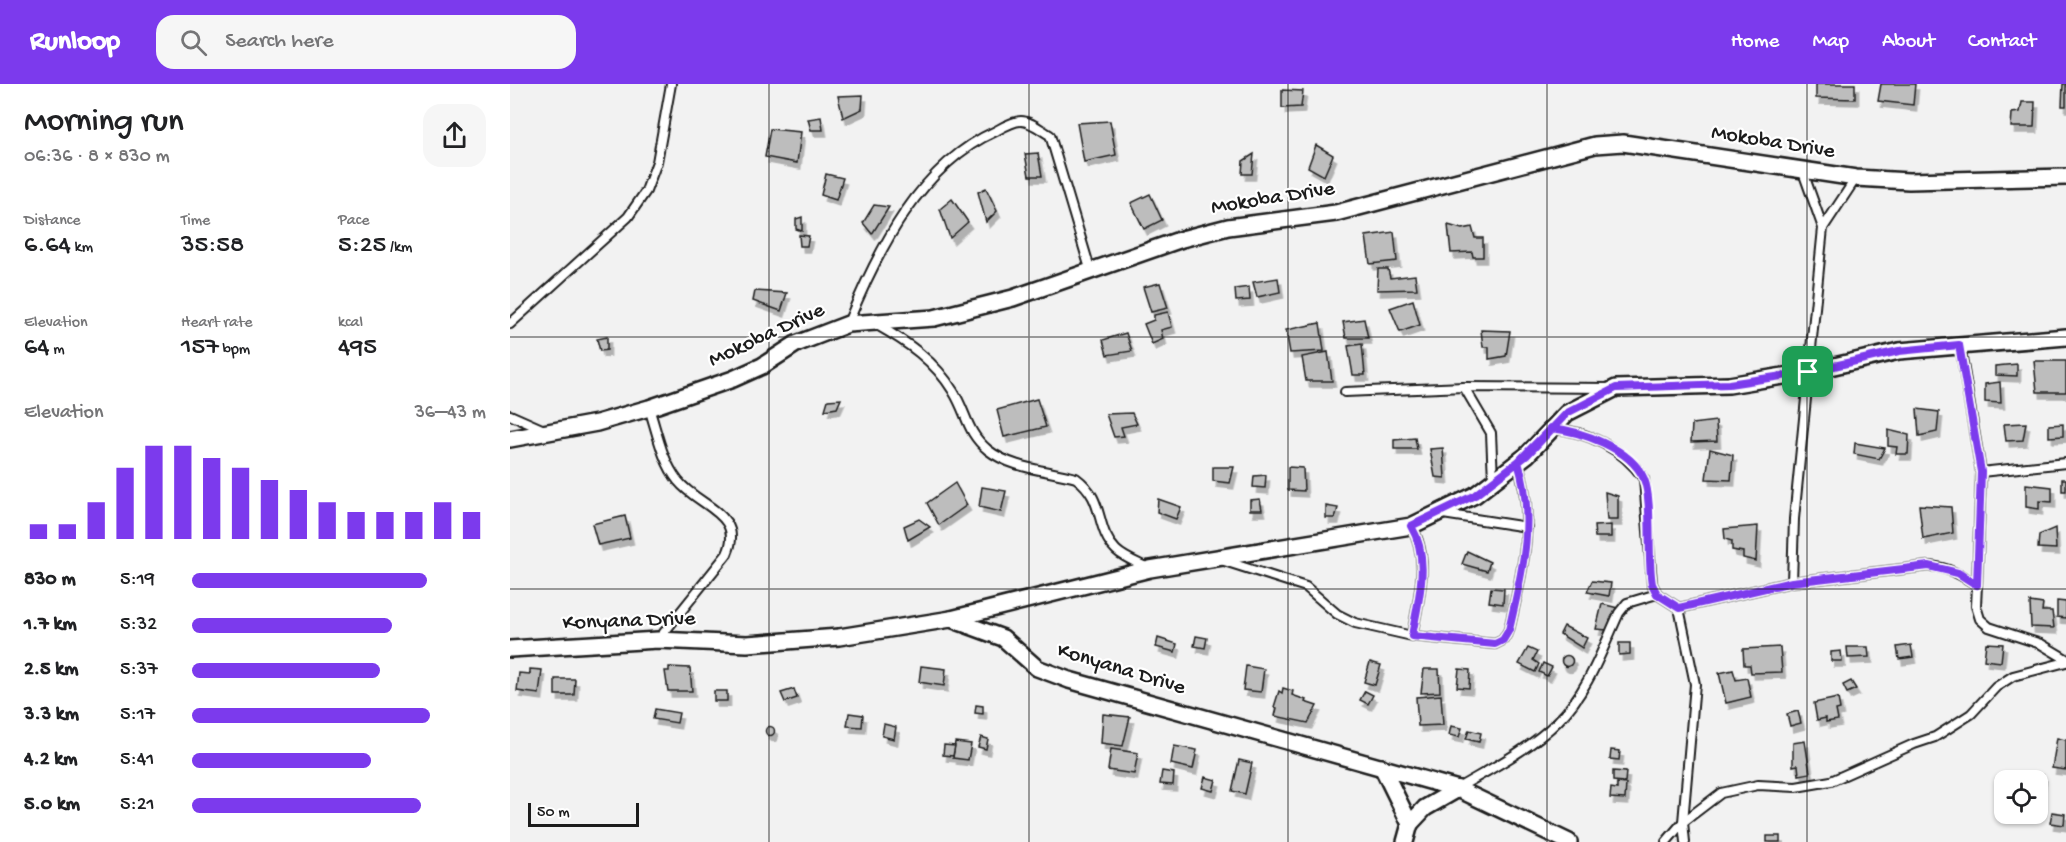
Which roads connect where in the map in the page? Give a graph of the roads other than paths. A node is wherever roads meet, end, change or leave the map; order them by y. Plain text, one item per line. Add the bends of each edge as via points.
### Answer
1 (671, 84) edge
2 (1803, 172) junction
3 (2066, 177) edge
4 (1856, 178) junction
5 (1823, 228) junction
6 (1091, 272) junction
7 (873, 322) junction
8 (510, 324) edge
9 (848, 324) junction
10 (2066, 337) edge
11 (1959, 345) junction
12 (1808, 372) junction
13 (1464, 387) junction
14 (1616, 388) junction
15 (1346, 392) dead end
16 (649, 408) junction
17 (510, 416) edge
18 (1551, 428) junction
19 (548, 432) junction
20 (510, 439) edge
21 (1518, 462) junction
22 (2066, 463) edge
23 (1981, 472) junction
24 (1493, 482) junction
25 (1440, 513) junction
26 (1411, 526) junction
27 (1527, 527) junction
28 (1214, 558) junction
29 (1150, 569) junction
30 (1792, 582) junction
31 (1977, 585) junction
32 (1657, 594) junction
33 (1679, 608) junction
34 (951, 619) junction
35 (1412, 636) junction
36 (658, 640) junction
37 (510, 649) edge
38 (2066, 661) edge
39 (1382, 767) junction
40 (1458, 789) junction
41 (1683, 822) junction
42 (1410, 825) junction
43 (1405, 842) edge
44 (1569, 842) edge
45 (1666, 842) edge
46 (1685, 842) edge

1 - 8 lane via 657,162 646,191 628,216
2 - 4 street, Mokoba Drive
2 - 5 lane
2 - 6 street, Mokoba Drive via 1634,145 1595,145 1336,213 1228,227
3 - 4 street, Mokoba Drive via 1910,181
4 - 5 lane
5 - 12 lane
6 - 7 street, Mokoba Drive via 1013,298 934,318
6 - 9 lane via 1050,135 1030,123 1016,122 973,141 934,176 893,231 870,271
7 - 9 street, Mokoba Drive
7 - 29 lane via 932,362 954,392 971,434 989,450 1004,460 1076,478 1084,484 1096,499 1106,534 1116,550
9 - 16 street, Mokoba Drive via 796,344 733,379
10 - 11 street
11 - 12 street via 1899,351
11 - 23 lane
12 - 14 street via 1729,384
12 - 30 lane
13 - 14 lane
13 - 15 lane
13 - 24 lane via 1491,433
14 - 18 street via 1576,407
16 - 19 street, Mokoba Drive
16 - 36 lane via 677,480 726,519 732,529 727,554
17 - 19 lane
18 - 21 street
18 - 32 lane via 1575,431 1605,444 1634,465 1644,479 1651,576
19 - 20 street, Mokoba Drive
21 - 24 street
21 - 27 lane via 1526,488
22 - 23 lane
23 - 31 lane
24 - 25 street
25 - 26 street
25 - 27 lane
26 - 28 street
26 - 35 lane via 1422,554
27 - 35 lane via 1526,555 1509,630 1503,640 1495,644
28 - 29 street
28 - 35 lane via 1306,587 1336,614 1355,623
29 - 34 street
30 - 31 lane via 1929,566 1958,573
30 - 33 lane
31 - 38 lane via 1978,612 1989,627 2041,644
32 - 33 lane
32 - 40 lane via 1627,603 1619,613 1581,692 1558,721 1511,757
33 - 41 lane via 1695,684
34 - 36 street, Konyana Drive via 839,637 747,644
34 - 39 street, Konyana Drive via 1003,638 1037,668 1069,680
36 - 37 street, Konyana Drive
38 - 41 lane via 2013,676 1996,687 1971,714 1935,737 1831,781 1796,787 1758,785 1721,793
39 - 40 street, Konyana Drive
39 - 42 street
40 - 42 street via 1425,808
40 - 44 street, Konyana Drive
41 - 45 lane
41 - 46 lane
42 - 43 street

